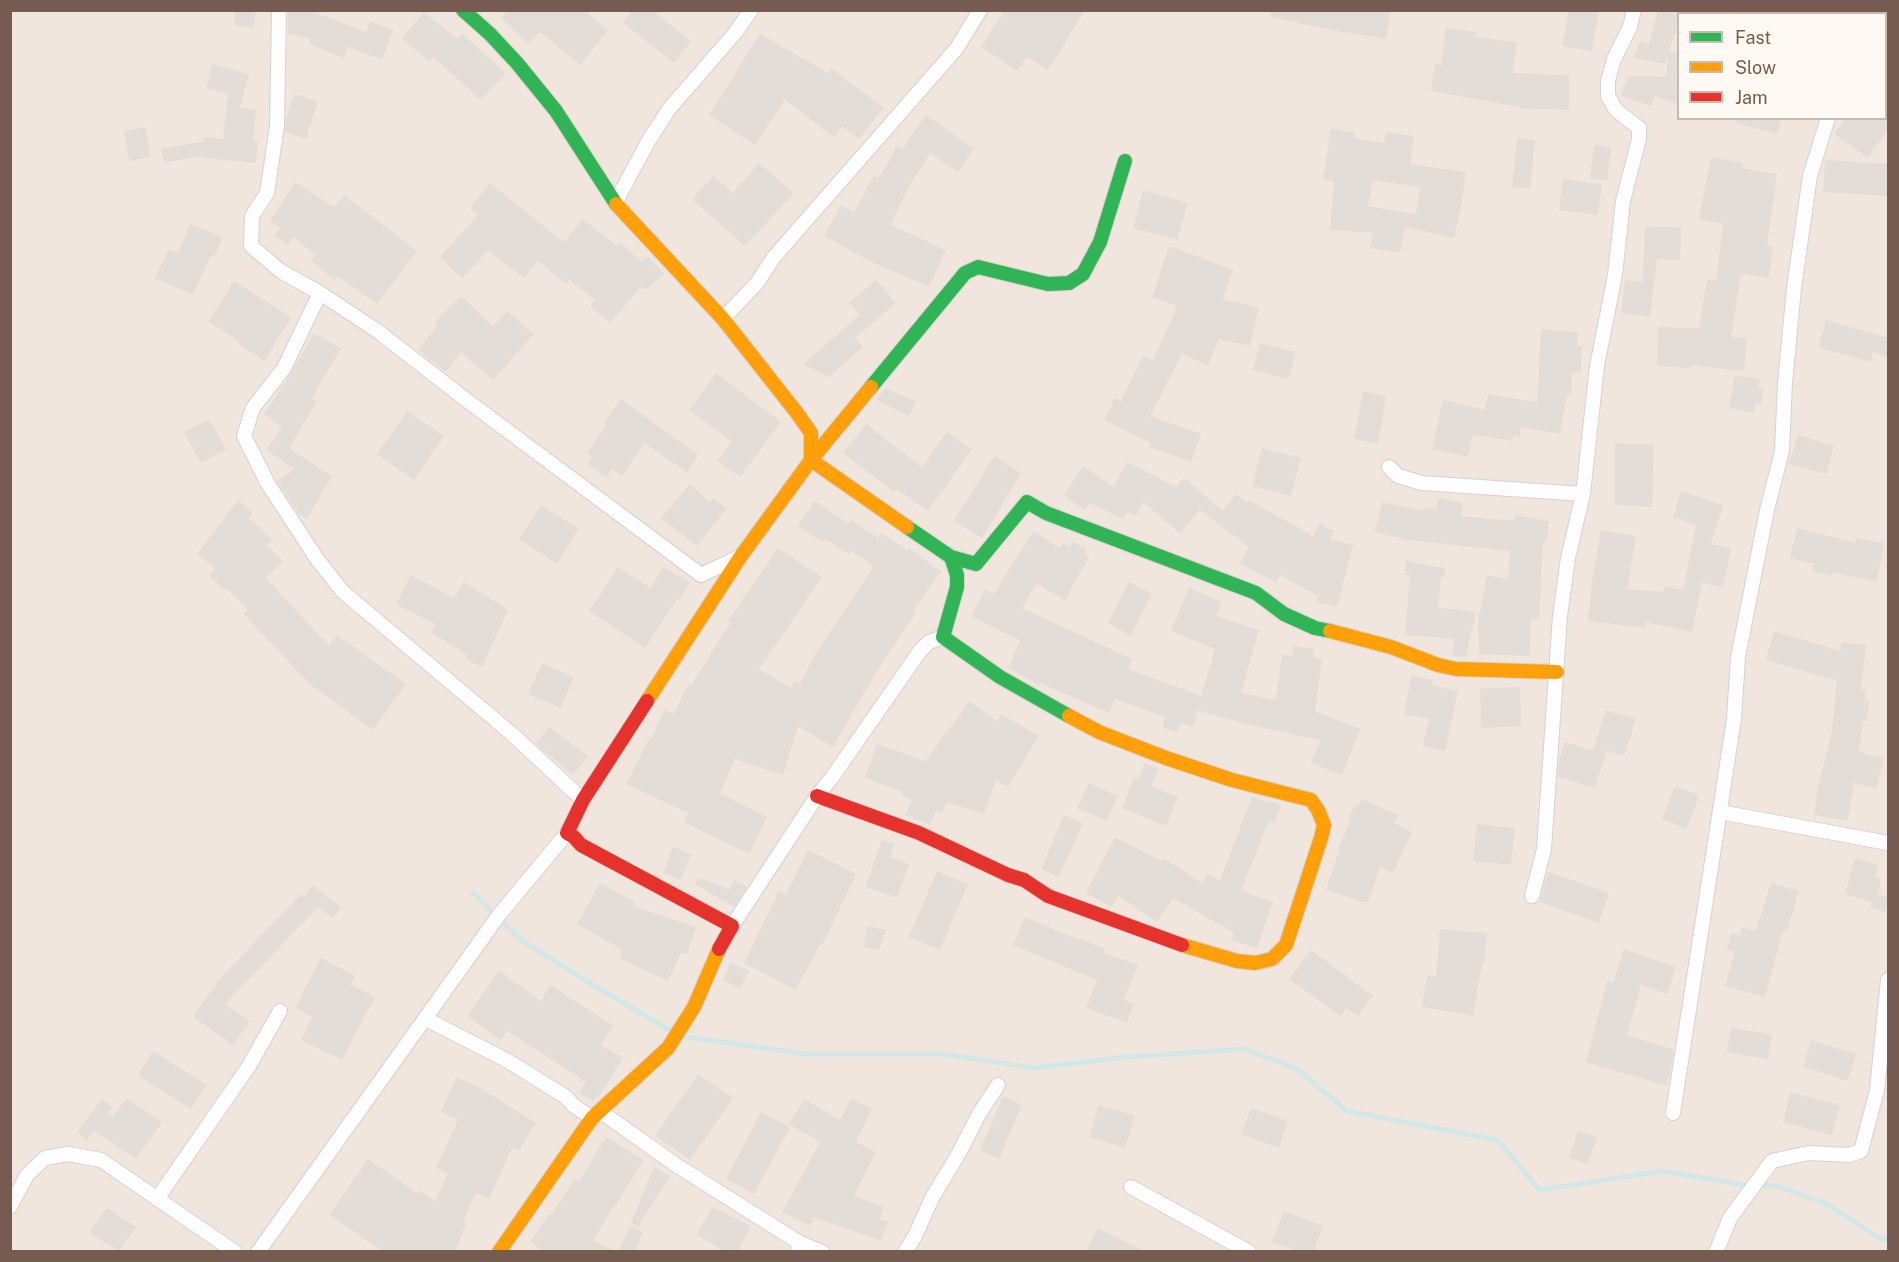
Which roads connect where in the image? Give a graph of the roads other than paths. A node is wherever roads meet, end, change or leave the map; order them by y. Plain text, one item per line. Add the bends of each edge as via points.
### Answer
1 (279, 10) edge
2 (463, 10) edge
3 (751, 10) edge
4 (980, 10) edge
5 (1634, 10) edge
6 (1827, 120) edge
7 (1125, 161) dead end
8 (615, 203) junction
9 (320, 293) junction
10 (723, 319) junction
11 (811, 460) junction
12 (1389, 468) dead end
13 (1583, 494) junction
14 (741, 556) junction
15 (951, 557) junction
16 (976, 564) junction
17 (957, 587) junction
18 (943, 637) junction
19 (1557, 672) junction
20 (817, 796) junction
21 (583, 800) junction
22 (1720, 812) junction
23 (567, 833) junction
24 (1888, 843) edge
25 (1532, 896) dead end
26 (732, 926) junction
27 (1888, 980) edge
28 (280, 1011) dead end
29 (426, 1018) junction
30 (998, 1085) dead end
31 (1673, 1113) dead end
32 (596, 1114) junction
33 (1131, 1187) dead end
34 (157, 1199) junction
35 (10, 1207) edge
36 (799, 1247) edge
37 (235, 1251) edge
38 (258, 1251) edge
39 (499, 1251) edge
40 (822, 1251) edge
41 (905, 1251) edge
42 (1249, 1251) edge
43 (1716, 1251) edge

1 - 9 street via 277,126 267,193 252,216 251,246 282,272
2 - 8 street via 490,34 556,111
3 - 8 street via 669,109
4 - 10 street via 957,48
5 - 13 street via 1614,59 1608,96 1616,110 1639,128 1640,139 1623,201 1615,275 1597,366
6 - 22 street via 1810,176 1794,288 1782,451 1738,657 1734,719
7 - 11 street via 1100,242 1083,274 1070,283 1048,284 978,267 965,273
8 - 10 street
9 - 14 street via 376,330 701,575
9 - 21 street via 284,368 253,408 244,435 268,484 343,592 512,734
10 - 11 street via 811,433
11 - 14 street
11 - 15 street
12 - 13 street via 1398,476 1422,483
13 - 19 street via 1568,558
14 - 21 street
15 - 16 street
15 - 17 street
16 - 17 street
16 - 19 street via 1027,502 1046,513 1257,593 1284,614 1315,628 1351,635 1456,669
17 - 18 street
18 - 20 street via 929,642 920,651
18 - 20 street via 1000,677 1099,732 1232,780 1311,800 1324,825 1286,945 1272,959 1255,963 1165,940 1048,896 1024,880 919,833
19 - 25 street via 1544,849
20 - 26 street
21 - 23 street
22 - 24 street
22 - 31 street
23 - 26 street via 581,845
23 - 29 street via 496,919
26 - 32 street via 668,1048
27 - 43 street via 1877,1090 1861,1151 1849,1155 1809,1153 1772,1161 1730,1218
28 - 34 street via 249,1066
29 - 32 street via 508,1061 574,1106
29 - 38 street
30 - 41 street
32 - 36 street
32 - 39 street
33 - 42 street
34 - 35 street via 100,1160 68,1154 45,1158 27,1175
34 - 37 street
36 - 40 street

